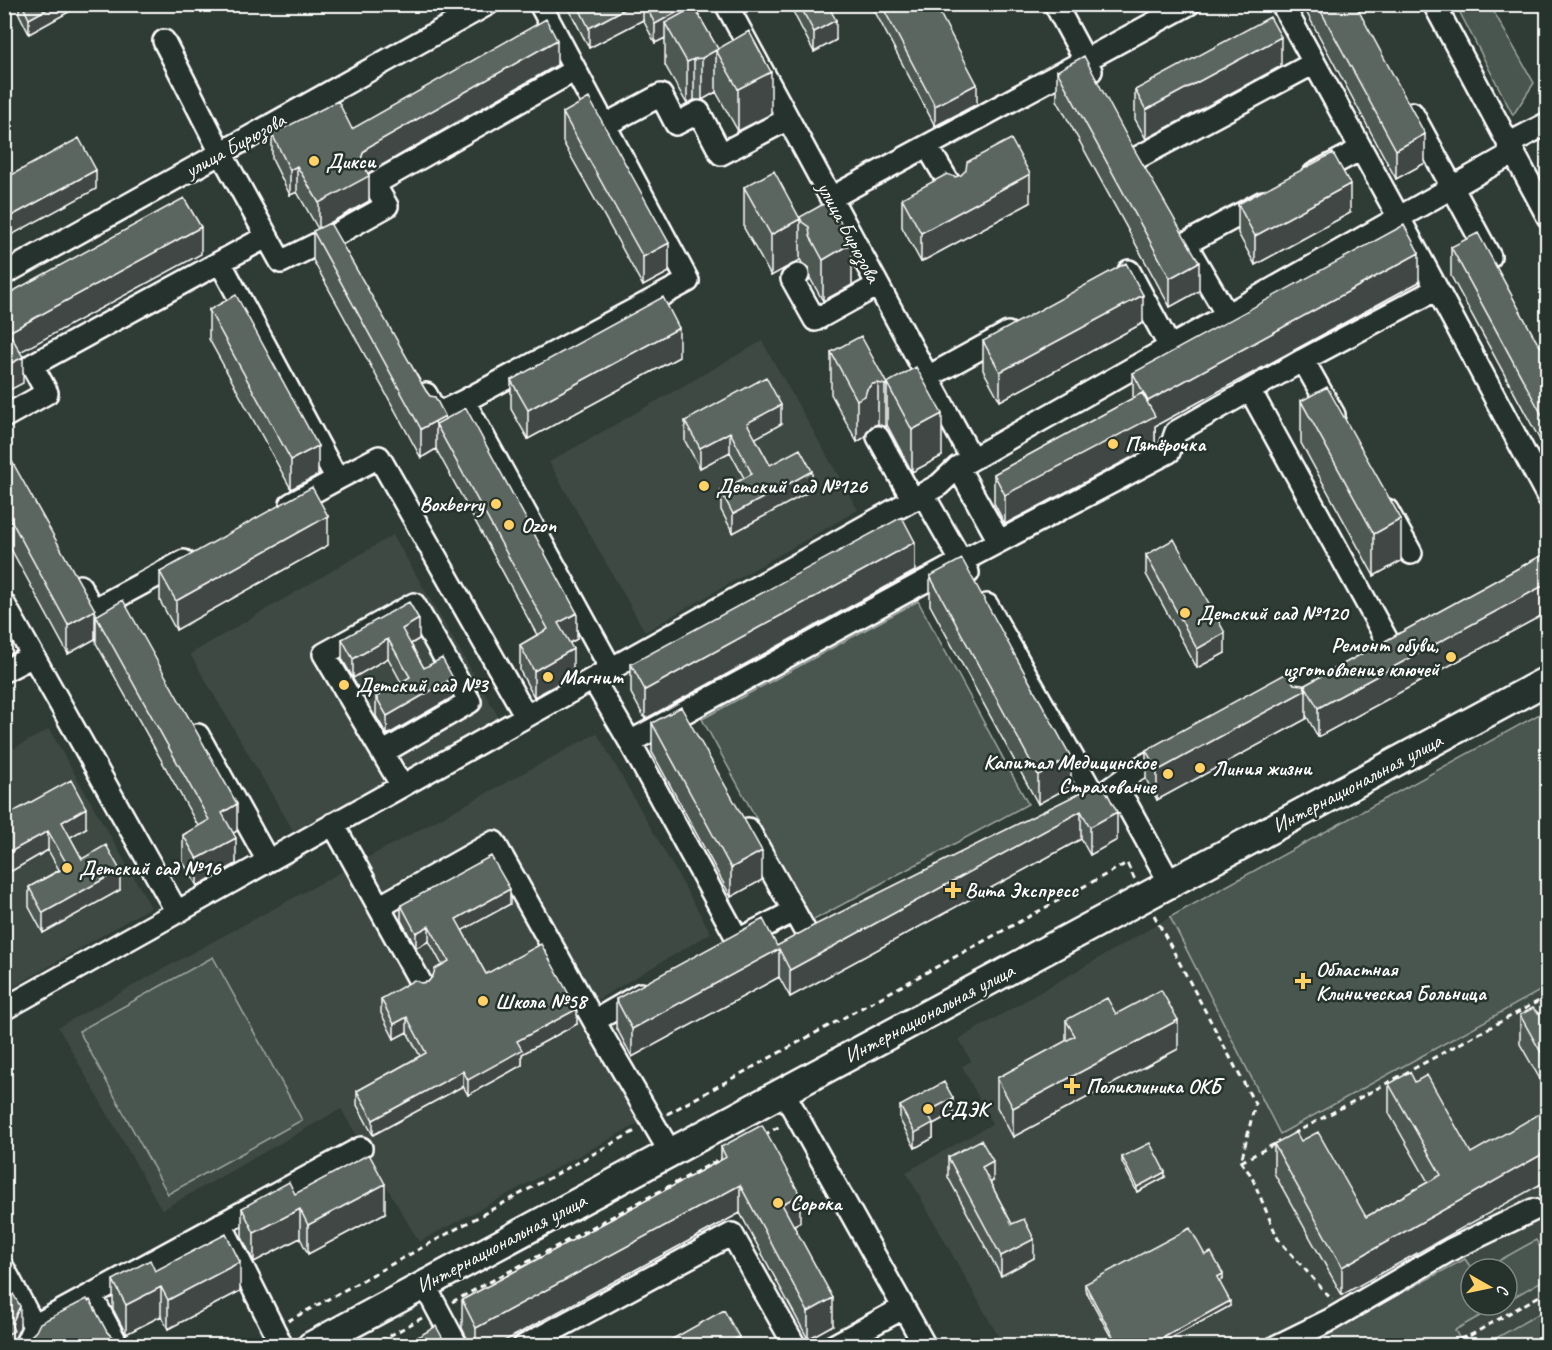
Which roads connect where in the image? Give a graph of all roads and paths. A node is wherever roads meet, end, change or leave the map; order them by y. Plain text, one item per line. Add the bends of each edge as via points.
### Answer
1 (488, 4) edge
2 (540, 4) edge
3 (726, 4) edge
4 (1055, 4) edge
5 (1189, 4) edge
6 (1282, 4) edge
7 (1434, 4) edge
8 (463, 10) edge
9 (164, 40) dead end
10 (1086, 60) junction
11 (1314, 63) junction
12 (575, 70) junction
13 (1101, 90) edge
14 (1403, 96) edge
15 (788, 119) junction
16 (1548, 123) edge
17 (605, 125) junction
18 (1126, 139) edge
19 (927, 146) junction
20 (1361, 149) junction
21 (1511, 149) junction
22 (221, 153) junction
23 (1137, 158) junction
24 (1147, 177) edge
25 (1299, 182) edge
26 (1453, 188) junction
27 (955, 193) edge
28 (1278, 193) edge
29 (831, 198) junction
30 (1548, 217) edge
31 (1399, 218) junction
32 (1174, 225) edge
33 (335, 235) junction
34 (266, 237) junction
35 (1185, 244) junction
36 (347, 255) edge
37 (220, 262) junction
38 (1497, 271) edge
39 (4, 274) edge
40 (792, 279) dead end
41 (1106, 280) edge
42 (878, 285) junction
43 (1437, 289) junction
44 (1227, 315) junction
45 (1022, 326) edge
46 (1170, 347) junction
47 (1304, 360) junction
48 (414, 374) edge
49 (928, 377) junction
50 (1250, 390) junction
51 (464, 401) junction
52 (4, 417) edge
53 (1343, 431) edge
54 (878, 436) dead end
55 (965, 463) junction
56 (337, 479) junction
57 (926, 487) junction
58 (1377, 492) edge
59 (1548, 497) edge
60 (275, 512) edge
61 (999, 542) junction
62 (203, 551) edge
63 (1411, 553) dead end
64 (962, 561) junction
65 (71, 570) edge
66 (120, 595) junction
67 (4, 604) edge
68 (132, 616) edge
69 (1413, 640) edge
70 (1393, 651) junction
71 (33, 656) junction
72 (1372, 663) edge
73 (4, 671) edge
74 (602, 674) junction
75 (1548, 680) edge
76 (683, 713) junction
77 (526, 716) junction
78 (189, 718) edge
79 (694, 734) edge
80 (630, 742) junction
81 (1188, 742) edge
82 (382, 753) junction
83 (402, 786) junction
84 (1096, 799) junction
85 (1065, 815) edge
86 (741, 817) edge
87 (333, 825) junction
88 (268, 861) junction
89 (1170, 883) junction
90 (1144, 897) junction
91 (379, 907) junction
92 (794, 911) junction
93 (177, 912) junction
94 (843, 926) edge
95 (738, 940) junction
96 (717, 952) edge
97 (422, 985) edge
98 (655, 986) edge
99 (1548, 996) edge
100 (4, 1008) edge
101 (594, 1021) junction
102 (783, 1092) junction
103 (797, 1117) junction
104 (652, 1122) junction
105 (1292, 1134) edge
106 (756, 1139) edge
107 (1282, 1140) edge
108 (361, 1148) dead end
109 (670, 1152) junction
110 (725, 1156) edge
111 (1241, 1162) junction
112 (1533, 1210) tunnel mouth
113 (222, 1224) junction
114 (4, 1269) edge
115 (424, 1284) junction
116 (1548, 1291) edge
117 (91, 1295) junction
118 (903, 1308) junction
119 (438, 1310) junction
120 (1343, 1312) junction
121 (34, 1326) junction
122 (278, 1337) edge
123 (315, 1345) edge
124 (25, 1346) edge
125 (118, 1346) edge
126 (243, 1346) edge
127 (371, 1346) edge
128 (457, 1346) edge
129 (524, 1346) edge
130 (795, 1346) edge
131 (833, 1346) edge
132 (925, 1346) edge
133 (1277, 1346) edge
134 (1440, 1346) edge

1 - 8 street, улица Бирюзова
2 - 12 street
3 - 15 street, улица Бирюзова
4 - 10 street
5 - 10 street
6 - 11 street
7 - 21 street
8 - 22 street, улица Бирюзова
9 - 22 street
10 - 13 street
10 - 19 street
11 - 20 street
11 - 23 street
12 - 17 street
12 - 33 street via 374,184 387,206
14 - 26 street
15 - 17 street via 722,154 699,112 676,124 661,95
15 - 29 street, улица Бирюзова
16 - 21 street
17 - 51 street via 688,281
18 - 23 street
19 - 27 street
19 - 29 street
20 - 25 street
20 - 31 street
21 - 26 street
21 - 30 street
22 - 34 street
22 - 39 street, улица Бирюзова
23 - 24 street
26 - 31 street
26 - 38 street
28 - 35 street
29 - 42 street, улица Бирюзова
31 - 43 street
31 - 44 street
32 - 35 street
33 - 34 street via 281,262
33 - 36 street
34 - 37 street
35 - 44 street
37 - 52 street via 32,365 47,393
37 - 56 street
40 - 42 street via 815,320
41 - 46 street via 1127,268
42 - 49 street, улица Бирюзова
43 - 47 street
43 - 59 street
44 - 46 street
45 - 49 street
46 - 55 street
47 - 50 street
47 - 53 street
48 - 51 street via 437,414
49 - 55 street, улица Бирюзова
50 - 61 street via 1176,432 1169,452
50 - 70 street
51 - 74 street
54 - 57 street
55 - 57 street
55 - 61 street, улица Бирюзова
56 - 60 street
56 - 77 street via 379,457
57 - 64 street
57 - 74 street
58 - 63 street
61 - 64 street
62 - 66 street
64 - 76 street
64 - 84 street
65 - 66 street via 93,610
66 - 68 street
67 - 71 street
69 - 70 street
70 - 72 street
71 - 73 street
71 - 93 street
74 - 77 street
74 - 80 street
75 - 89 main road, Интернациональная улица
76 - 79 street
76 - 80 street
77 - 83 street
78 - 88 street
80 - 95 street
81 - 84 street via 1136,770
82 - 82 street via 324,654 414,604 470,702
82 - 83 street
83 - 87 street
84 - 85 street
84 - 89 street via 1126,803
86 - 92 street
87 - 88 street
87 - 91 street
88 - 93 street
89 - 90 main road, Интернациональная улица
90 - 102 main road, Интернациональная улица
90 - 104 path via 1126,863
90 - 111 path via 1255,1104
91 - 97 street
91 - 101 street via 494,842
92 - 94 street via 811,942
92 - 95 street
93 - 100 street
95 - 96 street
98 - 101 street
99 - 105 path
101 - 104 street
102 - 103 street
102 - 109 main road, Интернациональная улица
103 - 106 path
103 - 118 street
104 - 109 street
104 - 122 path
107 - 111 path
108 - 113 street
109 - 115 main road, Интернациональная улица
110 - 119 path
111 - 120 path via 1251,1175 1278,1239
112 - 120 street via 1450,1250
113 - 117 street
113 - 122 street
114 - 121 street
115 - 119 street
115 - 123 main road, Интернациональная улица
116 - 134 path via 1471,1335
117 - 121 street
117 - 125 street
118 - 131 street
118 - 132 street
119 - 127 path
119 - 128 street
120 - 133 street
121 - 124 street
122 - 126 path
129 - 130 street via 732,1234

